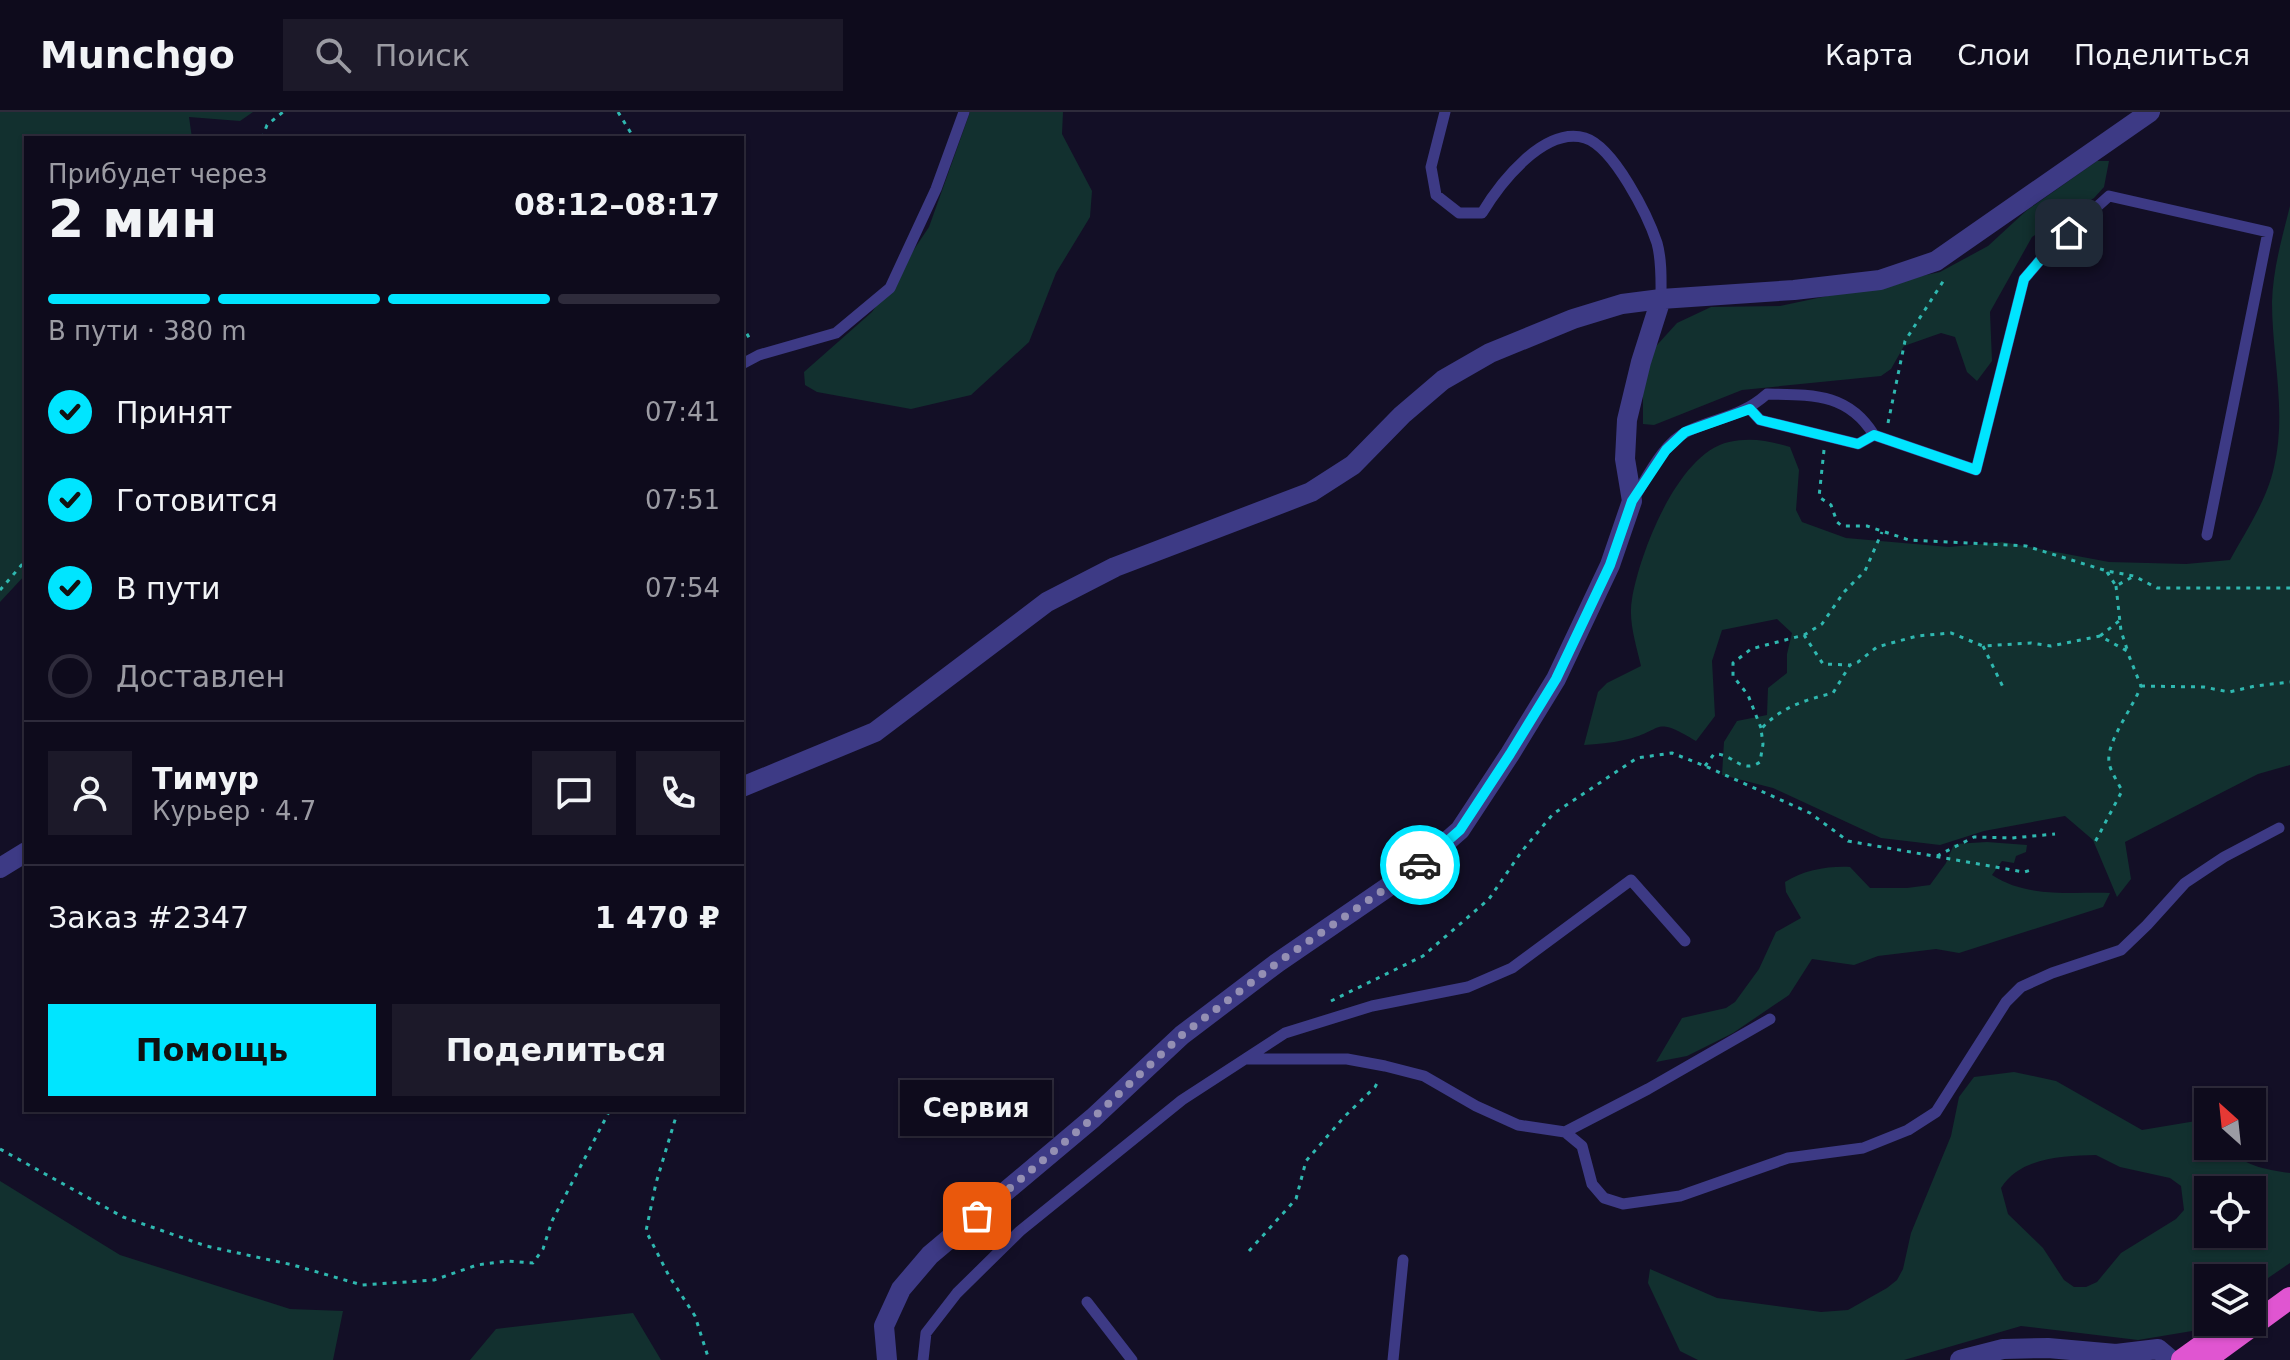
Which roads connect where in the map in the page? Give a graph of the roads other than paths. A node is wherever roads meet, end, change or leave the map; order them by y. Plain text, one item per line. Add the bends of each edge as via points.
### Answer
1 (964, 112) edge
2 (1445, 112) edge
3 (2150, 112) edge
4 (1661, 299) junction
5 (744, 363) edge
6 (1750, 409) junction
7 (1880, 437) junction
8 (1632, 501) junction
9 (2207, 535) dead end
10 (744, 786) edge
11 (2279, 828) dead end
12 (24, 853) edge
13 (0, 868) edge
14 (1685, 941) dead end
15 (1770, 1019) dead end
16 (1245, 1059) junction
17 (1565, 1132) junction
18 (1403, 1260) dead end
19 (2290, 1282) edge
20 (2290, 1298) edge
21 (2266, 1299) edge
22 (1087, 1302) dead end
23 (2215, 1336) edge
24 (2164, 1354) edge
25 (887, 1360) edge
26 (923, 1360) edge
27 (1132, 1360) edge
28 (1393, 1360) edge
29 (1960, 1360) edge
30 (2182, 1360) edge
31 (2205, 1360) edge

1 - 5 lane via 936,189 890,288 836,333
2 - 4 lane via 1431,167 1436,195 1459,213 1482,213 1498,187 1547,142 1587,138 1612,159 1635,193 1657,245
3 - 4 street via 1936,261 1880,280
4 - 8 street via 1627,420 1625,459
4 - 10 street via 1573,319 1490,353 1443,380 1353,465 1311,492 1115,567 1047,602 875,732
6 - 7 lane via 1760,420 1858,444
6 - 7 lane via 1767,394 1844,403
6 - 8 lane via 1685,432 1666,450
7 - 9 lane via 1976,470 2024,279 2109,196 2268,232
8 - 25 street via 1610,565 1556,679 1460,830 1420,865 1182,1035 930,1255 901,1289 884,1326
11 - 17 lane via 2185,883 2121,950 2021,987 1936,1112 1908,1130 1863,1148 1788,1158 1680,1196 1623,1204 1604,1198 1592,1184 1582,1146
12 - 13 street
14 - 16 lane via 1631,880 1512,968 1468,987 1372,1006 1285,1033
15 - 17 lane
16 - 17 lane via 1347,1059 1385,1066 1424,1076 1518,1125
16 - 26 lane via 1182,1100 1020,1231 957,1293 926,1333
18 - 28 lane
19 - 21 highway
20 - 31 highway
22 - 27 lane
23 - 30 highway
24 - 29 street via 2003,1349

